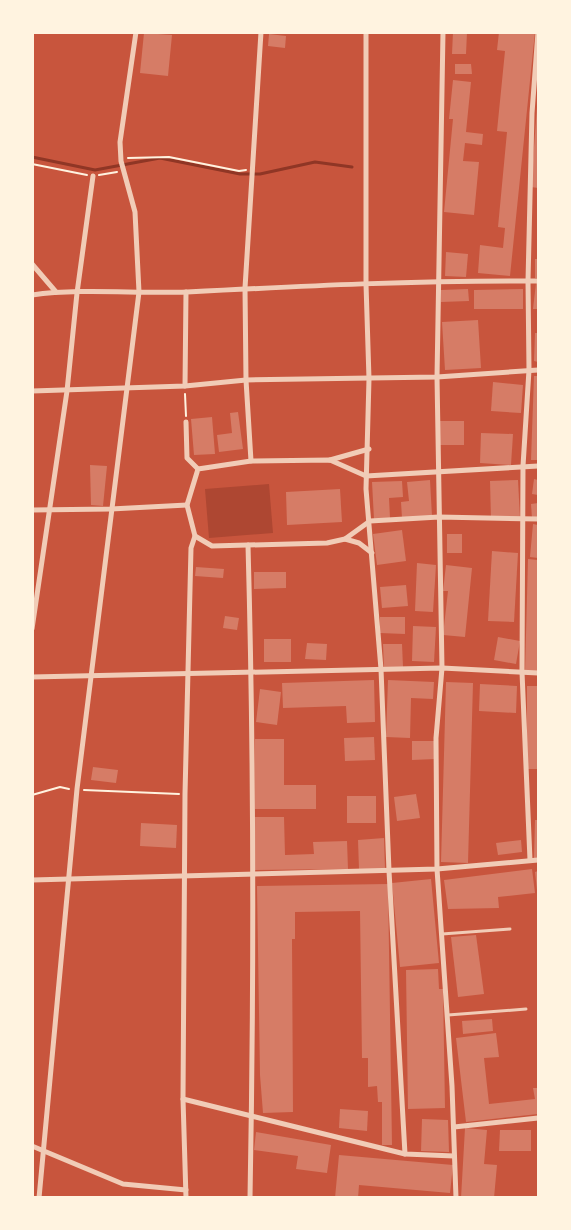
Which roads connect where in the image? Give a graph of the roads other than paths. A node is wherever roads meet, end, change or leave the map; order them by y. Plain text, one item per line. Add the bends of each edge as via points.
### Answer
1 (136, 32) edge
2 (261, 32) edge
3 (366, 32) edge
4 (443, 32) edge
5 (538, 32) edge
6 (93, 176) road end
7 (32, 264) edge
8 (438, 280) junction
9 (528, 281) junction
10 (538, 281) edge
11 (366, 284) junction
12 (245, 288) junction
13 (56, 292) junction
14 (77, 292) junction
15 (139, 292) junction
16 (186, 292) junction
17 (32, 295) edge
18 (529, 370) junction
19 (538, 370) edge
20 (436, 377) junction
21 (369, 379) junction
22 (246, 380) junction
23 (185, 386) junction
24 (128, 388) junction
25 (32, 391) edge
26 (67, 391) junction
27 (186, 422) road end
28 (369, 449) junction
29 (330, 460) junction
30 (251, 461) junction
31 (523, 466) junction
32 (538, 466) edge
33 (198, 468) junction
34 (439, 473) junction
35 (366, 476) junction
36 (187, 505) junction
37 (111, 509) junction
38 (32, 510) edge
39 (51, 510) junction
40 (439, 517) junction
41 (538, 519) edge
42 (523, 520) junction
43 (370, 521) junction
44 (195, 536) junction
45 (345, 539) junction
46 (248, 545) junction
47 (372, 553) junction
48 (32, 629) edge
49 (442, 668) junction
50 (381, 669) junction
51 (522, 672) junction
52 (252, 673) junction
53 (538, 673) edge
54 (189, 674) junction
55 (92, 676) junction
56 (32, 677) edge
57 (530, 860) junction
58 (538, 860) edge
59 (438, 869) junction
60 (389, 870) junction
61 (252, 875) junction
62 (186, 877) junction
63 (32, 880) edge
64 (70, 880) junction
65 (510, 929) dead end
66 (442, 934) junction
67 (526, 1009) dead end
68 (448, 1015) junction
69 (183, 1099) junction
70 (252, 1114) junction
71 (538, 1118) edge
72 (454, 1127) junction
73 (32, 1146) edge
74 (43, 1150) junction
75 (405, 1154) junction
76 (454, 1156) junction
77 (186, 1190) junction
78 (39, 1198) edge
79 (186, 1198) edge
80 (250, 1198) edge
81 (456, 1198) edge

1 - 15 street via 120,160 135,212
2 - 12 street
3 - 11 street
4 - 8 street
5 - 9 street via 532,113
6 - 14 street
7 - 13 street
8 - 9 street
8 - 11 street
8 - 20 street
9 - 10 street
9 - 18 street
11 - 12 street
11 - 21 street
12 - 16 street
12 - 22 street
13 - 14 street
13 - 17 street
14 - 15 street
14 - 26 street
15 - 16 street
15 - 24 street
16 - 23 street
18 - 19 street
18 - 20 street
18 - 31 street
20 - 21 street
20 - 34 street
21 - 22 street
21 - 28 street
22 - 23 street
22 - 30 street
23 - 24 street
24 - 26 street
24 - 37 street
25 - 26 street
26 - 39 street
27 - 33 street via 187,458
28 - 29 street
28 - 35 street
29 - 30 street
29 - 35 street
30 - 33 street
31 - 32 street
31 - 34 street
31 - 42 street
33 - 36 street
34 - 35 street
34 - 40 street
35 - 43 street
36 - 37 street
36 - 44 street
37 - 39 street
37 - 55 street
38 - 39 street
39 - 48 street
40 - 42 street
40 - 43 street
40 - 49 street
41 - 42 street
42 - 51 street
43 - 45 street
43 - 47 street
44 - 46 street via 212,546
44 - 54 street via 191,548
45 - 46 street via 327,543
45 - 47 street via 359,543
46 - 52 street
47 - 50 street
49 - 50 street
49 - 51 street
49 - 59 street via 436,738
50 - 52 street
50 - 60 street
51 - 53 street
51 - 57 street
52 - 54 street
52 - 61 street
54 - 55 street
54 - 62 street
55 - 56 street
55 - 64 street via 77,790
57 - 58 street
57 - 59 street
59 - 60 street
59 - 66 street
60 - 61 street
60 - 75 street
61 - 62 street
61 - 70 street
62 - 64 street
62 - 69 street
63 - 64 street
64 - 74 street
65 - 66 lane
66 - 68 street
67 - 68 lane
68 - 72 street
69 - 70 street
69 - 77 street
70 - 75 street
70 - 80 street
71 - 72 street
72 - 76 street
73 - 74 street
74 - 77 street via 123,1184
74 - 78 street
75 - 76 street
76 - 81 street
77 - 79 street

